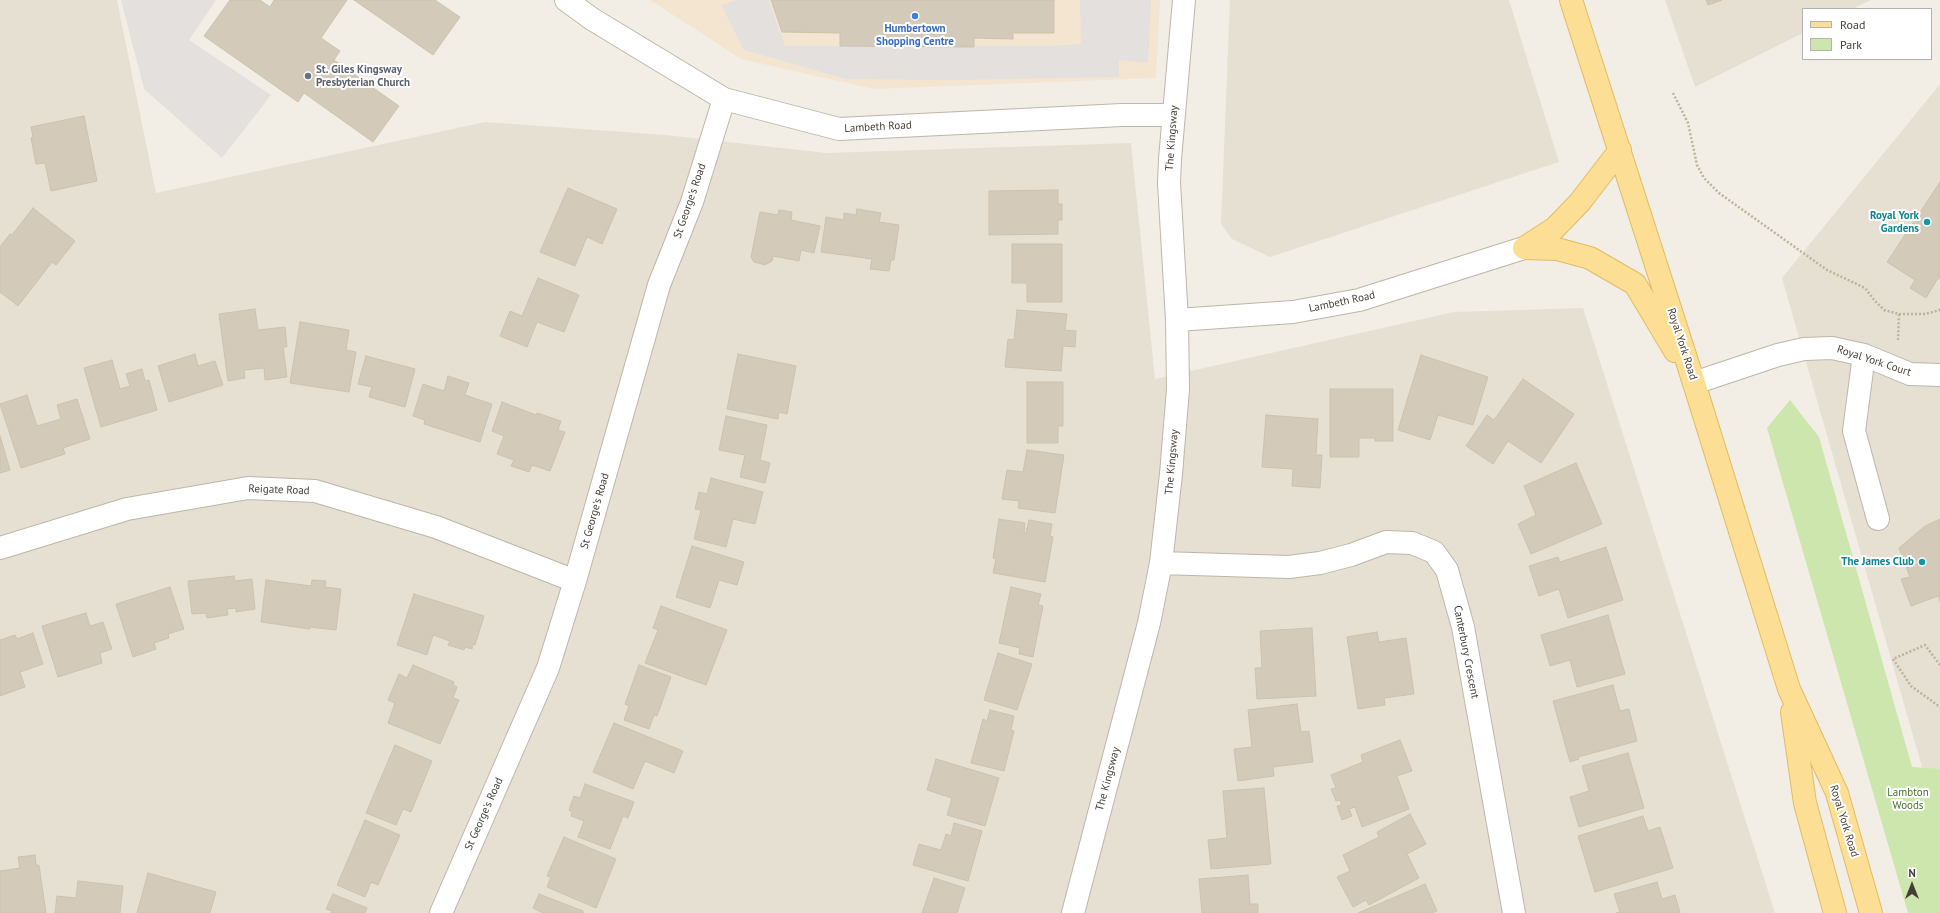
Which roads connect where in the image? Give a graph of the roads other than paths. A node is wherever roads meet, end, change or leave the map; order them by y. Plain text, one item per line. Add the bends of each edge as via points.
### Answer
1 (566, 0) edge
2 (1184, 0) edge
3 (1571, 0) edge
4 (724, 99) junction
5 (1173, 115) junction
6 (1620, 150) junction
7 (1524, 248) junction
8 (1177, 320) junction
9 (1864, 355) junction
10 (1940, 375) edge
11 (1694, 382) junction
12 (1878, 519) dead end
13 (0, 548) edge
14 (1161, 563) junction
15 (575, 581) junction
16 (1789, 689) junction
17 (441, 913) edge
18 (1073, 913) edge
19 (1514, 913) edge
20 (1835, 913) edge
21 (1871, 913) edge

1 - 4 street, Lambeth Road via 592,19
2 - 5 street, The Kingsway
3 - 6 main road, Royal York Road
4 - 5 street, Lambeth Road via 839,129 1122,115
4 - 15 street, St George's Road via 692,202 659,285
5 - 8 street, The Kingsway via 1169,183
6 - 7 main road via 1580,202 1555,228
6 - 11 main road, Royal York Road
7 - 8 street, Lambeth Road via 1359,300 1293,312
7 - 11 main road via 1557,249 1590,258 1635,284
8 - 14 street, The Kingsway via 1178,389
9 - 10 street, Royal York Court via 1910,374
9 - 11 street, Royal York Court via 1832,348 1804,349
9 - 12 street via 1854,431
11 - 16 main road, Royal York Road
13 - 15 street, Reigate Road via 127,509 248,488 315,491 436,527
14 - 18 street, The Kingsway via 1149,623
14 - 19 street, Canterbury Crescent via 1289,567 1320,563 1386,542 1412,544 1434,552 1447,570 1463,627
15 - 17 street, St George's Road via 548,668
16 - 20 main road, Royal York Road via 1805,803
16 - 21 main road, Royal York Road via 1837,793

